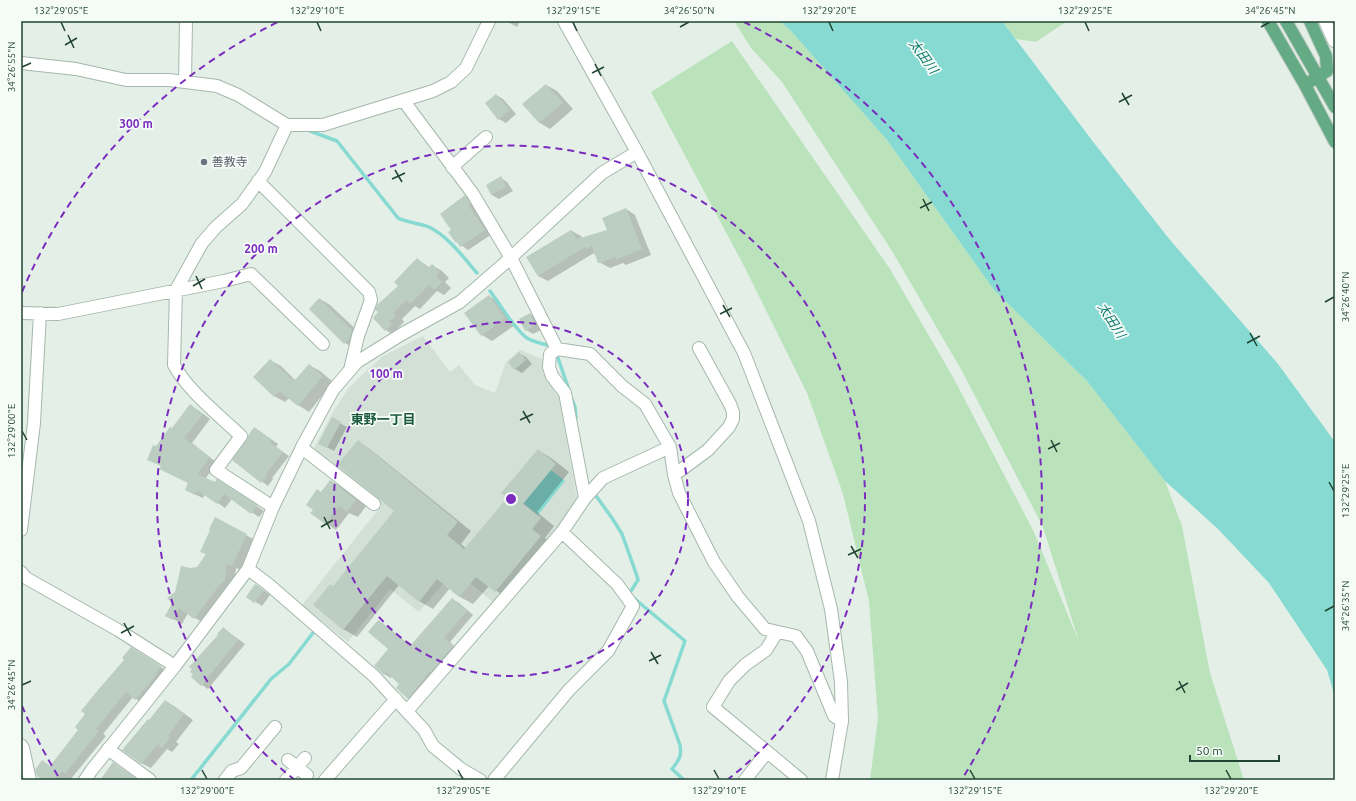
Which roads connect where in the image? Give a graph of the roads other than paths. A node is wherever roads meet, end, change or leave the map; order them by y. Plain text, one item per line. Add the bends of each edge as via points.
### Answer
1 (186, 21) edge
2 (489, 21) edge
3 (564, 21) edge
4 (1268, 21) edge
5 (1286, 21) edge
6 (1310, 21) edge
7 (1325, 21) edge
8 (1334, 41) edge
9 (21, 63) edge
10 (1319, 77) junction
11 (185, 82) junction
12 (1305, 85) junction
13 (403, 100) junction
14 (1335, 107) edge
15 (287, 125) junction
16 (486, 137) dead end
17 (1335, 142) edge
18 (637, 152) junction
19 (452, 167) junction
20 (258, 181) junction
21 (510, 258) junction
22 (176, 290) junction
23 (21, 313) edge
24 (40, 313) junction
25 (323, 344) dead end
26 (699, 348) dead end
27 (557, 349) junction
28 (350, 370) junction
29 (670, 447) junction
30 (302, 448) junction
31 (674, 475) junction
32 (585, 498) junction
33 (374, 504) dead end
34 (273, 507) junction
35 (21, 530) edge
36 (562, 532) junction
37 (248, 569) junction
38 (21, 572) edge
39 (777, 632) junction
40 (175, 666) junction
41 (396, 699) junction
42 (407, 711) junction
43 (842, 722) junction
44 (275, 727) dead end
45 (21, 745) edge
46 (108, 749) junction
47 (767, 752) junction
48 (305, 758) dead end
49 (293, 763) junction
50 (307, 775) dead end
51 (30, 780) edge
52 (85, 780) edge
53 (150, 780) edge
54 (225, 780) edge
55 (286, 780) edge
56 (325, 780) edge
57 (480, 780) edge
58 (494, 780) edge
59 (744, 780) edge
60 (801, 780) edge
61 (832, 780) edge

1 - 11 street
2 - 13 street via 466,68 451,82 434,91
3 - 18 street
4 - 12 main road
5 - 10 main road
6 - 10 main road via 1326,56 1327,71
7 - 8 street
9 - 11 street via 76,69 126,80
10 - 12 main road
10 - 14 main road
11 - 15 street via 217,86 238,95
12 - 17 main road
13 - 15 street via 323,125
13 - 19 street
15 - 20 street
16 - 19 street
18 - 21 street via 602,173
18 - 43 street via 744,353 809,521 831,609 841,682
19 - 21 street via 473,194
20 - 22 street via 242,204 202,243
20 - 28 street via 368,292 370,300
21 - 27 street
21 - 28 street via 460,302 402,334 357,362
22 - 24 street via 58,314
22 - 25 street via 251,274
22 - 34 street via 174,365 198,396 241,436 216,470
23 - 24 street
24 - 35 street via 34,423
26 - 31 street via 730,404 733,419 708,450
27 - 29 street via 590,354 622,386 645,404
27 - 32 street via 550,354 549,367 552,376 565,393
28 - 30 street via 333,390
29 - 31 street
29 - 32 street via 603,478
30 - 33 street
30 - 34 street
31 - 39 street via 679,493 714,562 738,597 765,629
32 - 36 street
34 - 37 street
36 - 42 street
36 - 58 street via 617,584 633,606 608,651 569,690
37 - 40 street
37 - 41 street via 374,676
38 - 40 street via 26,578 118,630
39 - 43 street via 796,636 807,651 834,716
39 - 47 street via 766,650 729,681 713,707
40 - 46 street
41 - 42 street
41 - 56 street
42 - 57 street via 424,730 433,746 460,769
43 - 61 street
44 - 54 street via 241,768 232,771
45 - 51 street
46 - 52 street
46 - 53 street
47 - 59 street
47 - 60 street
48 - 49 street
49 - 50 street
49 - 55 street

